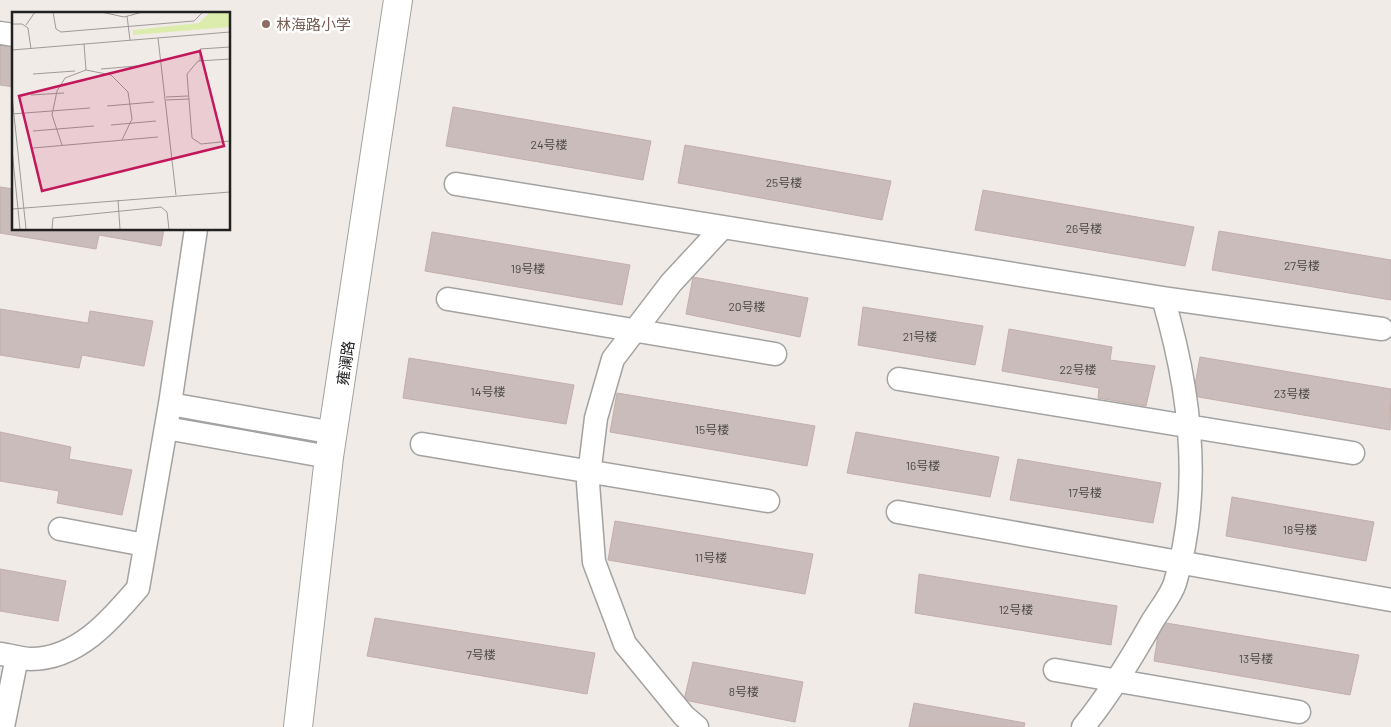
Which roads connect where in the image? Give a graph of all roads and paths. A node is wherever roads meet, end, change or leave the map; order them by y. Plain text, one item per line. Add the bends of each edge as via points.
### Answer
1 (398, 0) edge
2 (456, 184) dead end
3 (722, 228) junction
4 (196, 230) edge
5 (1163, 298) junction
6 (448, 299) dead end
7 (1382, 329) dead end
8 (636, 331) junction
9 (775, 354) dead end
10 (899, 378) dead end
11 (170, 404) junction
12 (166, 428) junction
13 (1189, 428) junction
14 (422, 444) dead end
15 (332, 445) junction
16 (1353, 453) dead end
17 (589, 472) junction
18 (768, 502) dead end
19 (898, 512) dead end
20 (60, 529) dead end
21 (145, 546) junction
22 (1179, 561) junction
23 (1391, 600) edge
24 (8, 655) edge
25 (1055, 670) dead end
26 (1117, 681) junction
27 (1299, 712) dead end
28 (3, 727) edge
29 (298, 727) edge
30 (697, 727) edge
31 (1083, 727) edge

1 - 15 street, 雍澜路
2 - 3 street
3 - 5 street
3 - 8 street via 671,283
4 - 11 street
5 - 7 street
5 - 13 street via 1186,394
6 - 8 street
8 - 9 street
8 - 17 street via 614,359 596,418
10 - 13 street
11 - 12 street
11 - 15 street
12 - 15 street
12 - 21 street
13 - 16 street
13 - 22 street via 1190,482
14 - 17 street
15 - 29 street, 雍澜路
17 - 18 street
17 - 30 street via 594,562 625,644 684,716
19 - 22 street
20 - 21 street
21 - 24 street via 138,588 77,647 56,655 30,659
22 - 23 street
22 - 26 street via 1174,584
24 - 28 street
25 - 26 street
26 - 27 street
26 - 31 street

